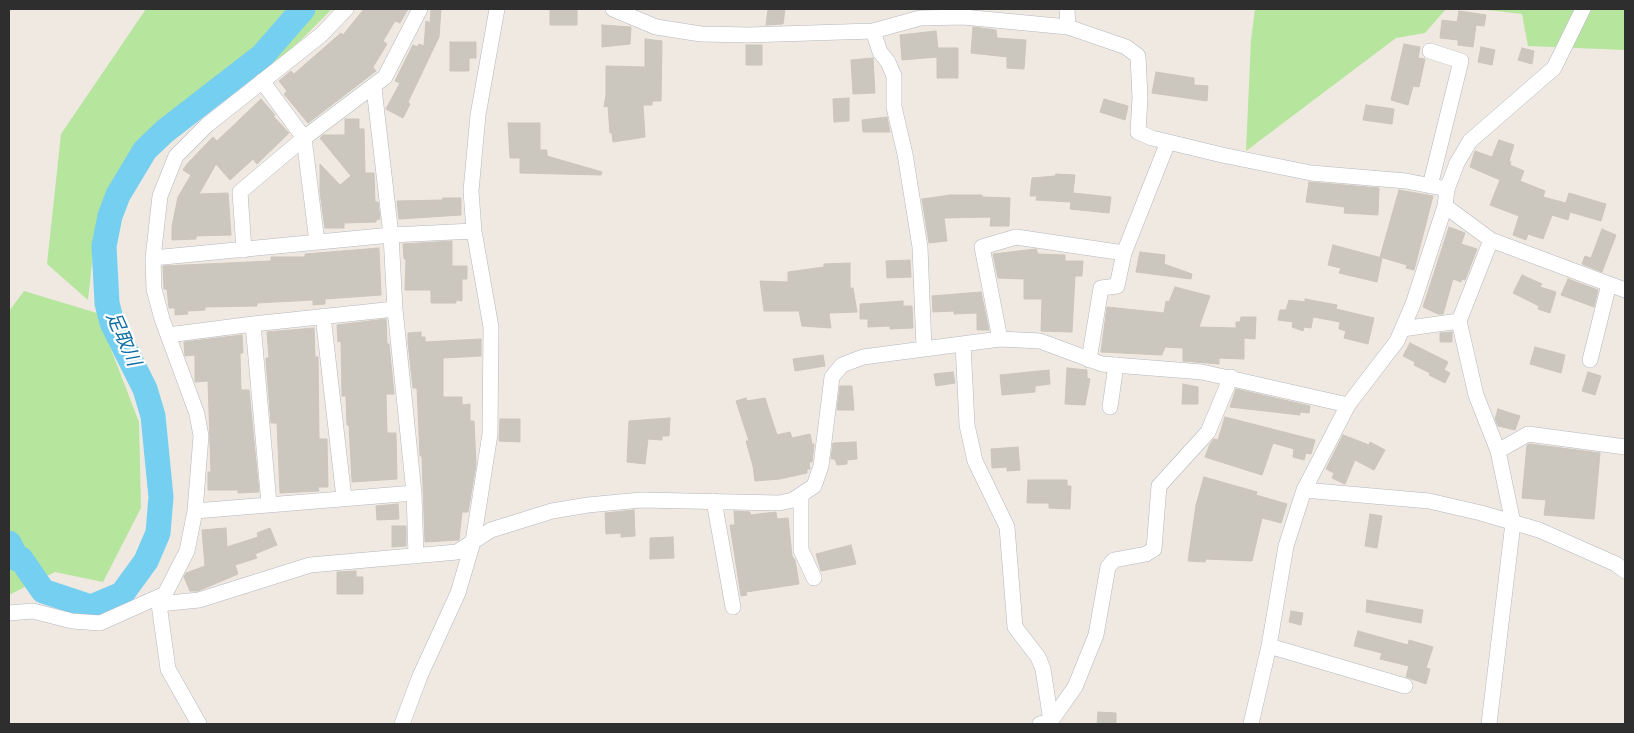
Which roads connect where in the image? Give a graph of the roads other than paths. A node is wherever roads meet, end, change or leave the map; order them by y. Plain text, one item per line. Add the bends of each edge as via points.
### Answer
1 (346, 9) edge
2 (420, 9) edge
3 (497, 9) edge
4 (613, 9) edge
5 (1067, 9) edge
6 (1584, 9) edge
7 (1068, 27) junction
8 (873, 31) junction
9 (1430, 51) dead end
10 (262, 81) junction
11 (374, 88) junction
12 (304, 138) junction
13 (1168, 142) junction
14 (1430, 186) junction
15 (1447, 189) junction
16 (1446, 206) junction
17 (474, 231) junction
18 (391, 235) junction
19 (1491, 240) junction
20 (317, 242) junction
21 (244, 250) junction
22 (1124, 253) junction
23 (153, 258) junction
24 (1609, 284) junction
25 (1625, 290) edge
26 (395, 309) junction
27 (323, 316) junction
28 (1459, 320) junction
29 (253, 324) junction
30 (1402, 329) junction
31 (168, 335) junction
32 (1000, 338) junction
33 (963, 344) junction
34 (924, 348) junction
35 (1089, 360) junction
36 (1590, 360) dead end
37 (1116, 365) junction
38 (1231, 377) junction
39 (1348, 405) junction
40 (1110, 407) dead end
41 (1625, 446) edge
42 (1498, 451) junction
43 (1304, 490) junction
44 (414, 493) junction
45 (801, 496) junction
46 (344, 498) junction
47 (714, 501) junction
48 (269, 504) junction
49 (195, 511) junction
50 (1513, 522) junction
51 (473, 542) junction
52 (416, 556) junction
53 (1625, 571) edge
54 (814, 578) dead end
55 (162, 599) junction
56 (733, 607) dead end
57 (9, 613) edge
58 (1269, 646) junction
59 (1405, 686) dead end
60 (1046, 723) edge
61 (199, 724) edge
62 (402, 724) edge
63 (1251, 724) edge
64 (1489, 724) edge

1 - 10 street via 321,34
2 - 11 street via 385,77
3 - 17 street via 477,125 471,191
4 - 8 street via 656,27 701,34 748,36
5 - 7 street
6 - 15 street via 1554,68 1470,141 1457,162
7 - 8 street via 963,16 920,18
7 - 13 street via 1126,47 1138,56 1138,132
8 - 34 street via 880,52 894,76 894,107 920,247
9 - 14 street via 1461,61
10 - 12 street
10 - 23 street via 207,125 176,156 160,196
11 - 12 street
11 - 18 street
12 - 20 street
12 - 21 street via 240,192
13 - 14 street via 1311,174 1406,181
13 - 22 street
14 - 15 street
15 - 16 street
16 - 19 street
16 - 30 street
17 - 18 street
17 - 51 street via 491,327 490,434
18 - 20 street
18 - 26 street
19 - 24 street
19 - 28 street
20 - 21 street
21 - 23 street
22 - 32 street via 1016,236 982,247
22 - 35 street via 1118,286 1101,288
23 - 31 street via 154,289
24 - 25 street
24 - 36 street
26 - 27 street
26 - 44 street
27 - 29 street
27 - 46 street
28 - 30 street
28 - 42 street via 1476,394
29 - 31 street
29 - 48 street
30 - 39 street via 1397,341
31 - 49 street via 197,414 200,436
32 - 33 street
32 - 35 street via 1040,341
33 - 34 street
33 - 60 street via 967,425 975,461 1008,527 1015,627 1043,669
34 - 45 street via 862,357 842,365 832,377 821,466 814,486
35 - 37 street
37 - 38 street
37 - 40 street
38 - 39 street
38 - 60 street via 1208,432 1159,486 1154,549 1146,554 1114,560 1108,567 1096,635 1075,687
39 - 43 street
41 - 42 street via 1528,434
42 - 50 street
43 - 50 street via 1429,501
43 - 58 street via 1286,546
44 - 46 street
44 - 52 street
45 - 47 street via 779,503
45 - 54 street via 801,550
46 - 48 street
47 - 51 street via 641,500 552,511 491,530
47 - 56 street
48 - 49 street
49 - 55 street via 187,551
50 - 53 street via 1539,530
50 - 64 street
51 - 52 street via 457,552
51 - 62 street via 458,593
52 - 55 street via 310,565 199,600
55 - 57 street via 100,623 72,621 33,611
55 - 61 street via 168,668
58 - 59 street
58 - 63 street

